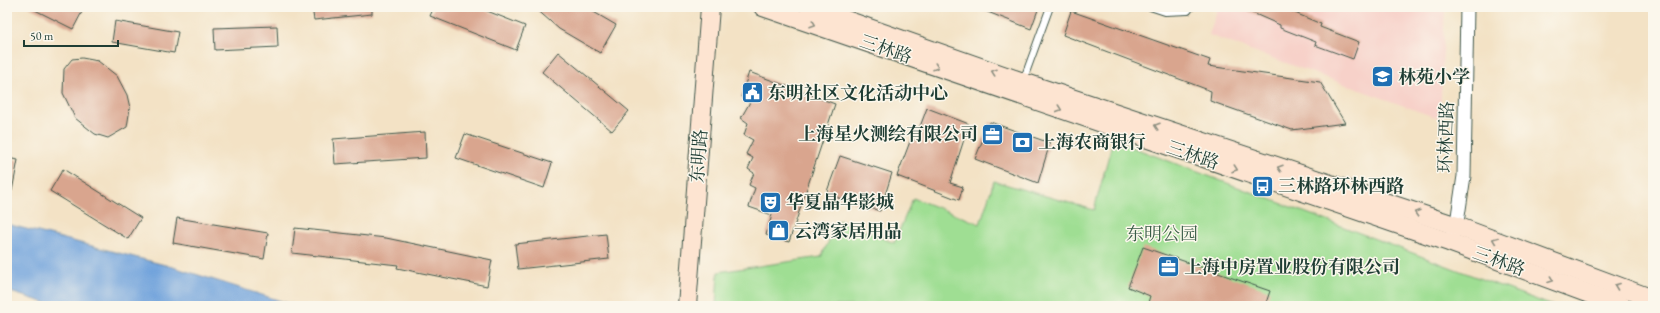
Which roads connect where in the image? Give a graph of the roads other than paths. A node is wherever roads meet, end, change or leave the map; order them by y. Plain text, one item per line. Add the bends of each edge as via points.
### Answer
1 (710, 7) edge
2 (763, 7) edge
3 (809, 7) edge
4 (1050, 7) edge
5 (1150, 7) edge
6 (1192, 7) edge
7 (1468, 7) edge
8 (1023, 82) junction
9 (1454, 224) junction
10 (1449, 242) junction
11 (1653, 299) edge
12 (687, 306) edge
13 (1622, 306) edge

1 - 12 main road, 东明路
2 -> 10 main road, 三林路
8 -> 3 main road, 三林路
4 - 8 lane
5 - 6 lane via 1165,12 1188,11
7 - 9 street, 环林西路 via 1464,176
9 -> 8 main road, 三林路
9 - 10 street, 环林西路
11 -> 9 main road, 三林路
10 -> 13 main road, 三林路

